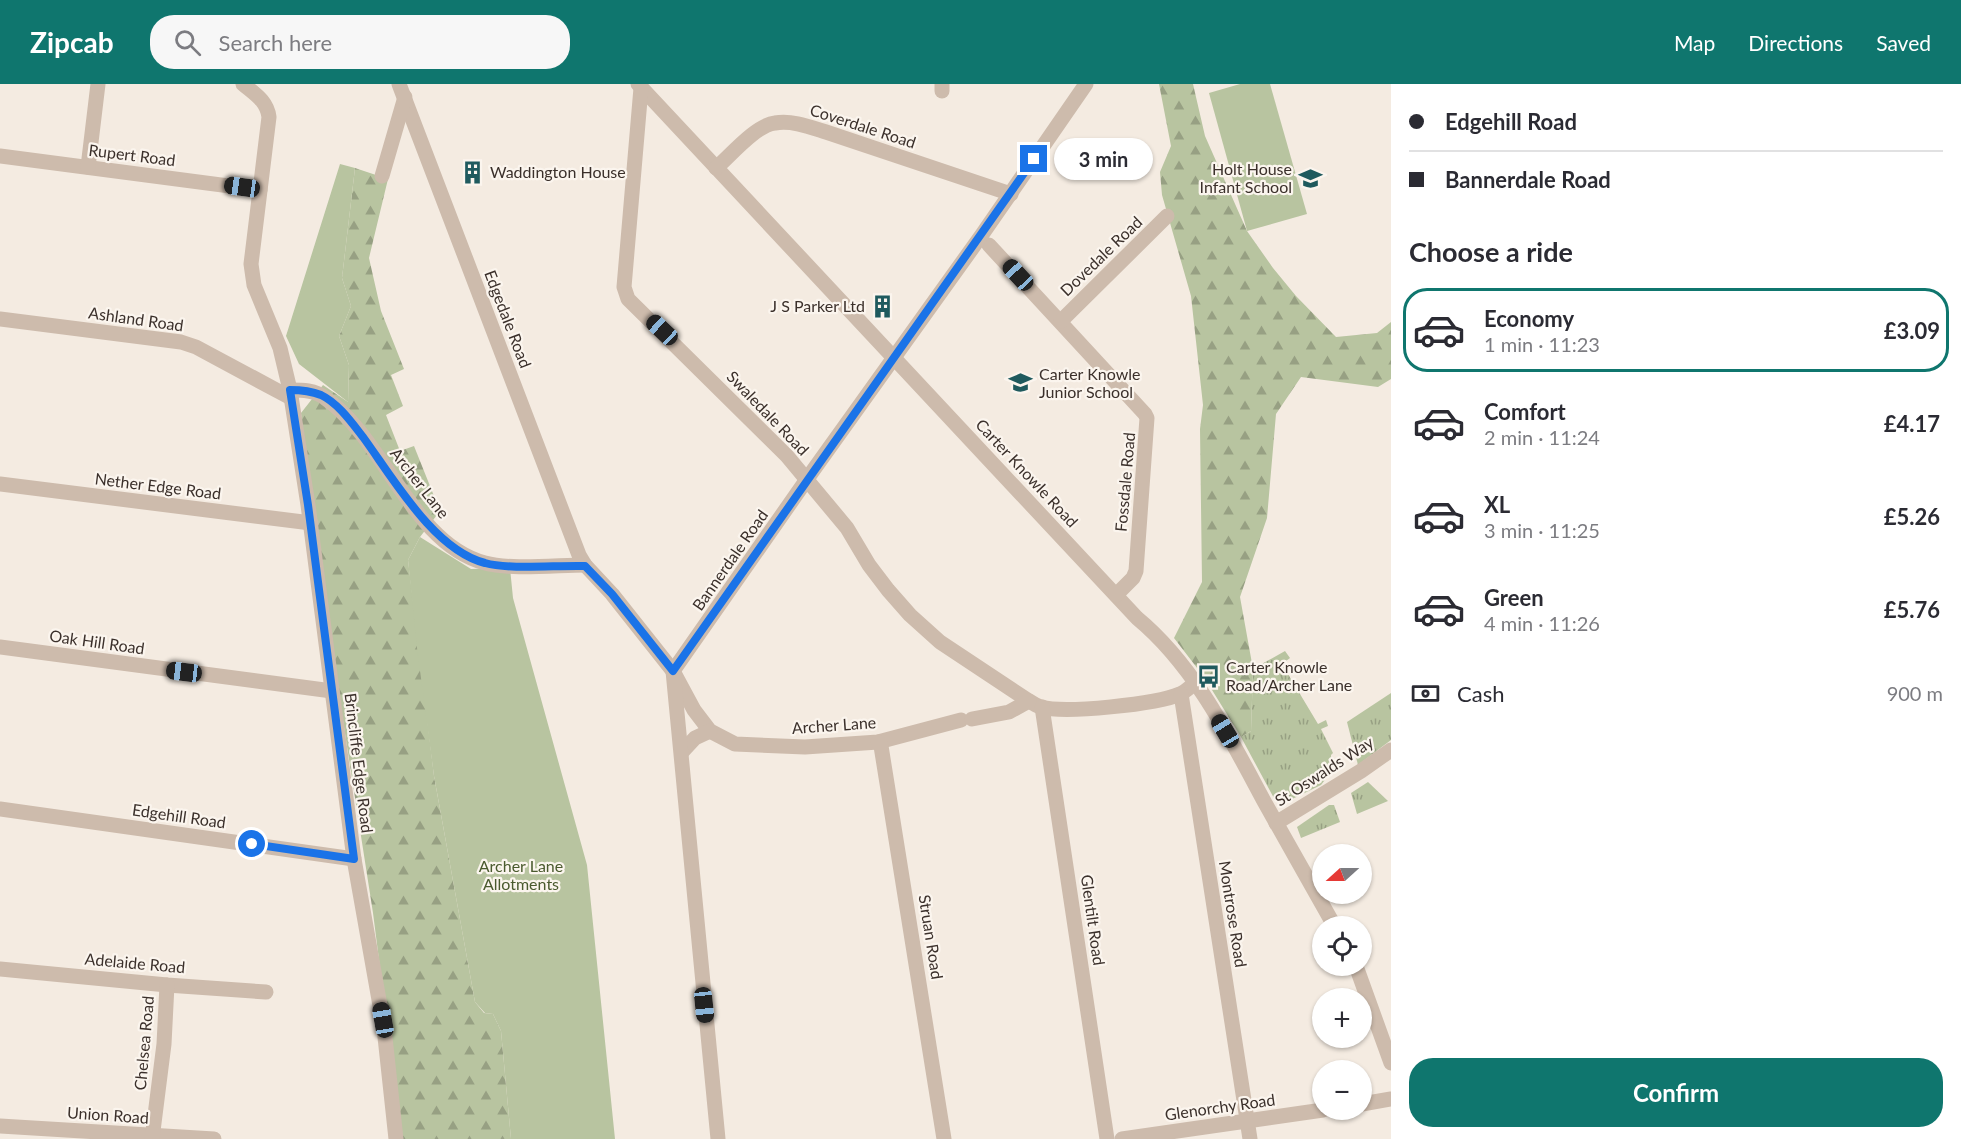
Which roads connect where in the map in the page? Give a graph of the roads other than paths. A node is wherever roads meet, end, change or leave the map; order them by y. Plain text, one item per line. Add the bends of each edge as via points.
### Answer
1 (98, 84) edge
2 (243, 84) edge
3 (1086, 84) edge
4 (639, 86) edge
5 (402, 90) edge
6 (0, 156) edge
7 (88, 167) junction
8 (716, 168) junction
9 (382, 176) dead end
10 (260, 190) junction
11 (1011, 194) junction
12 (1167, 216) dead end
13 (989, 245) dead end
14 (0, 319) edge
15 (1061, 321) junction
16 (893, 358) junction
17 (291, 394) junction
18 (807, 480) junction
19 (0, 484) edge
20 (311, 523) junction
21 (585, 566) junction
22 (1116, 595) junction
23 (0, 647) edge
24 (673, 671) junction
25 (1195, 683) junction
26 (332, 691) junction
27 (1181, 694) junction
28 (1035, 704) junction
29 (710, 731) junction
30 (878, 742) junction
31 (1391, 750) edge
32 (682, 752) junction
33 (0, 809) edge
34 (1276, 823) junction
35 (354, 859) junction
36 (1329, 916) edge
37 (0, 969) edge
38 (1360, 976) edge
39 (167, 985) junction
40 (266, 992) dead end
41 (1391, 1062) edge
42 (1391, 1099) edge
43 (1372, 1102) edge
44 (1312, 1112) edge
45 (1248, 1121) junction
46 (0, 1126) edge
47 (153, 1138) edge
48 (214, 1139) edge
49 (396, 1139) edge
50 (718, 1139) edge
51 (944, 1139) edge
52 (1107, 1139) edge
53 (1122, 1139) edge
54 (1250, 1139) edge

1 - 7 street
2 - 10 street, Brincliffe Edge Road via 268,109
3 - 11 street, Bannerdale Road
4 - 8 street, Carter Knowle Road
4 - 18 street, Swaledale Road via 624,287 628,298
5 - 9 street
5 - 21 street, Edgedale Road
6 - 7 street, Rupert Road
7 - 10 street, Rupert Road
8 - 11 street, Coverdale Road via 763,126 795,123
8 - 16 street, Carter Knowle Road
10 - 17 street, Brincliffe Edge Road via 251,264 254,285 280,348
11 - 16 street, Bannerdale Road
12 - 15 street, Dovedale Road
13 - 15 street, Fossdale Road
14 - 17 street, Ashland Road via 181,342
15 - 22 street, Fossdale Road via 1147,418 1136,571
16 - 18 street, Bannerdale Road
16 - 22 street, Carter Knowle Road
17 - 20 street, Brincliffe Edge Road
17 - 21 street, Archer Lane via 310,391 324,396 348,418 419,514 453,548 485,563 506,566
18 - 24 street, Bannerdale Road
18 - 28 street, Swaledale Road via 910,615 940,642
19 - 20 street, Nether Edge Road
20 - 26 street, Brincliffe Edge Road
21 - 24 street, Archer Lane
22 - 25 street, Carter Knowle Road via 1152,630
23 - 26 street, Oak Hill Road
24 - 29 street, Archer Lane
24 - 32 street
25 - 27 street, Archer Lane
25 - 34 street, Carter Knowle Road
26 - 35 street, Brincliffe Edge Road
27 - 28 street, Archer Lane via 1111,707 1068,709
27 - 45 street, Montrose Road
28 - 30 street, Archer Lane
28 - 52 street, Glentilt Road
29 - 30 street, Archer Lane via 735,744 753,746
29 - 32 street via 695,738
30 - 51 street, Struan Road via 901,860
31 - 34 street, St Oswalds Way
32 - 50 street
33 - 35 street, Edgehill Road
34 - 36 street, Carter Knowle Road
35 - 49 street, Brincliffe Edge Road via 384,1028
37 - 39 street, Adelaide Road
38 - 41 street
39 - 40 street, Adelaide Road
39 - 47 street, Chelsea Road
42 - 43 street
44 - 45 street, Glenorchy Road
45 - 53 street, Glenorchy Road
45 - 54 street, Montrose Road
46 - 47 street, Union Road
47 - 48 street, Union Road

